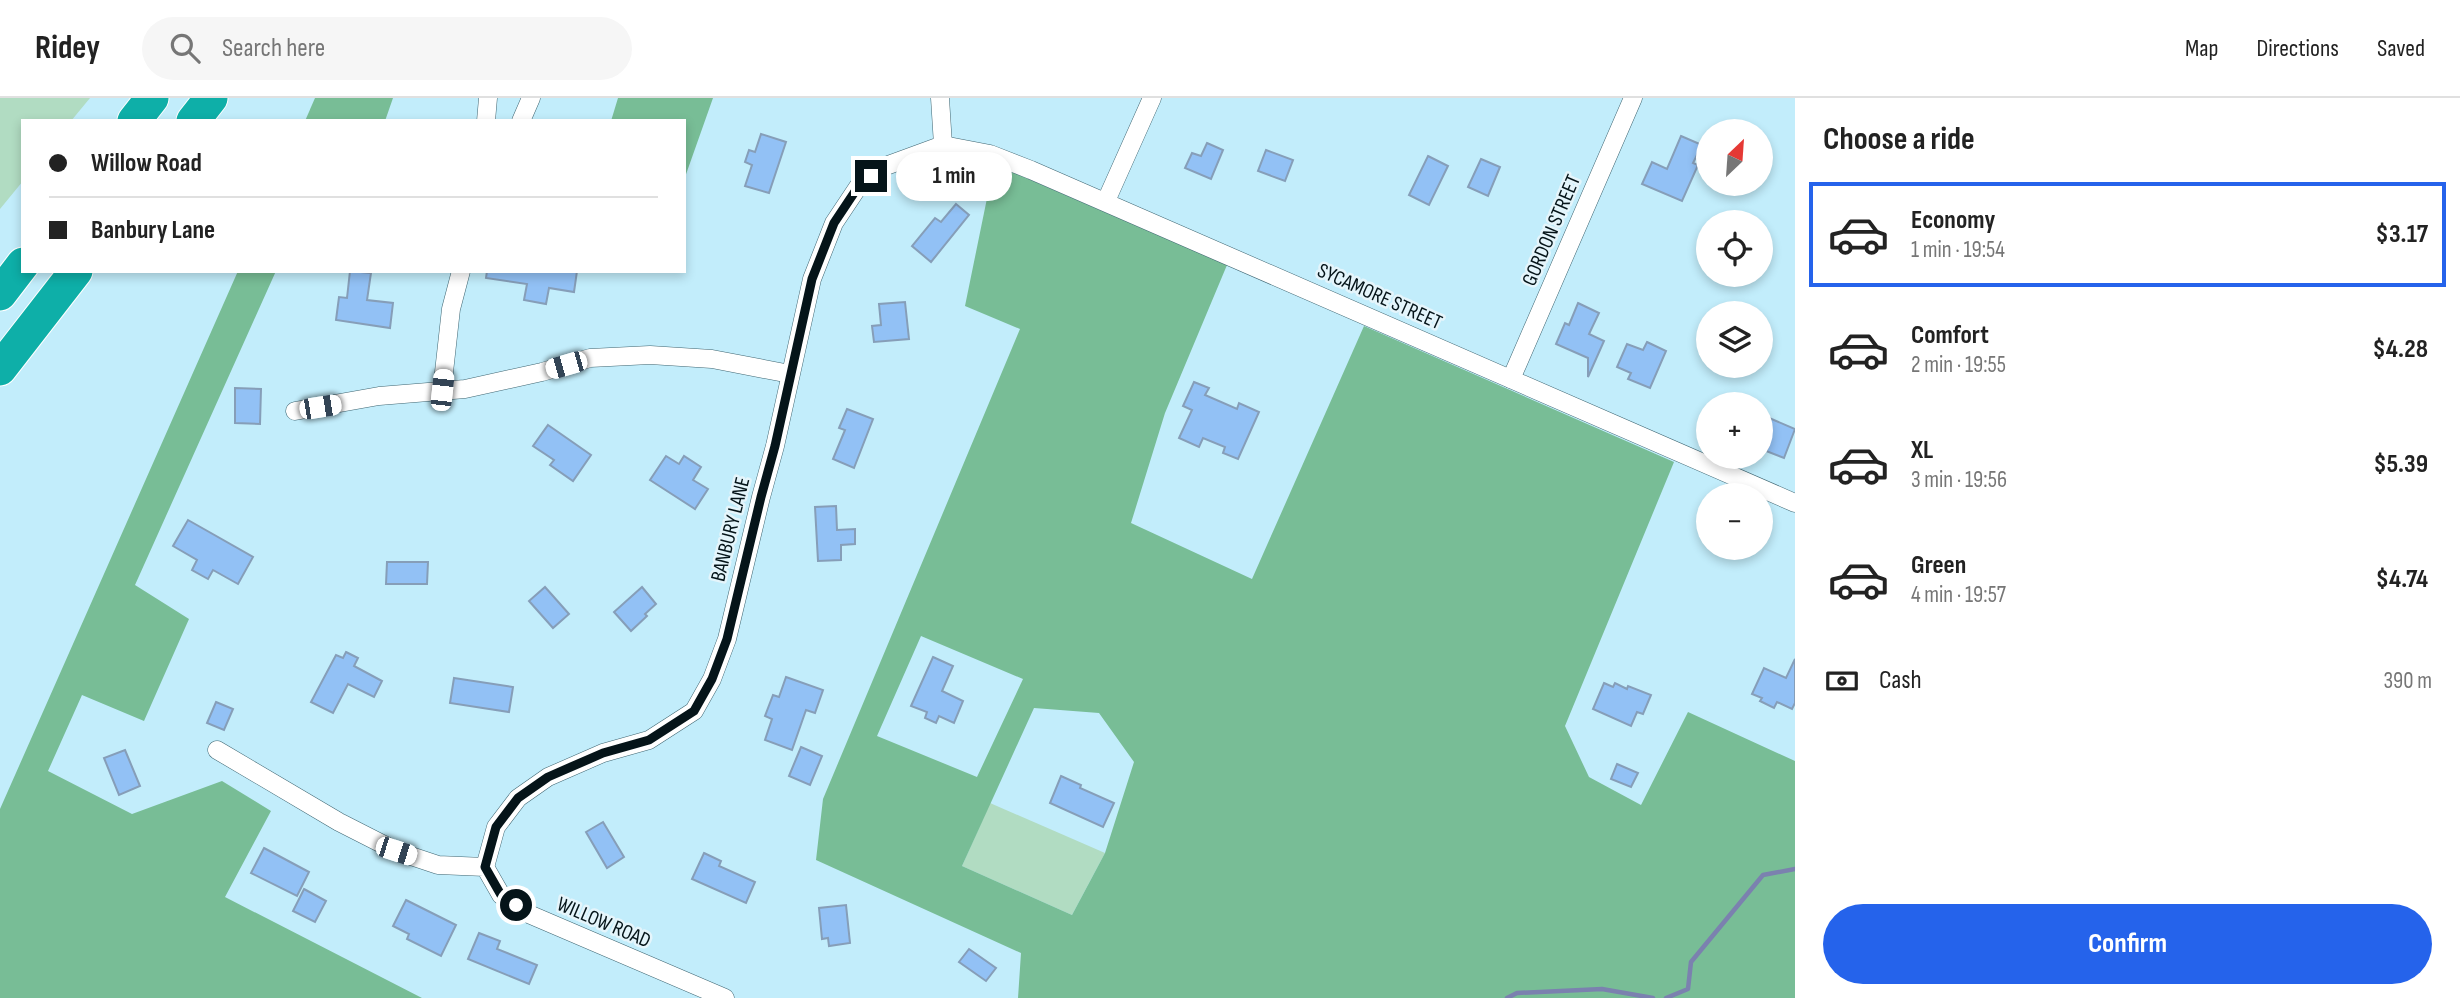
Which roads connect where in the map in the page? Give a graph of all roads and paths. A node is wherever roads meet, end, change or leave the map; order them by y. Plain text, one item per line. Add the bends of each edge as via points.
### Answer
1 (152, 98) edge
2 (211, 98) edge
3 (488, 98) edge
4 (531, 98) edge
5 (940, 98) edge
6 (1152, 98) edge
7 (1633, 98) edge
8 (136, 119) edge
9 (195, 119) edge
10 (486, 119) edge
11 (522, 119) edge
12 (943, 145) junction
13 (1106, 201) junction
14 (21, 267) edge
15 (74, 273) edge
16 (460, 273) edge
17 (0, 294) edge
18 (0, 369) edge
19 (790, 374) junction
20 (1511, 379) junction
21 (442, 390) junction
22 (295, 411) dead end
23 (1795, 503) edge
24 (217, 750) dead end
25 (485, 867) junction
26 (725, 998) edge

1 - 8 highway
2 - 9 highway
3 - 10 street
4 - 11 street
5 - 12 street
6 - 13 street
7 - 20 street, GORDON STREET
12 - 13 street, SYCAMORE STREET via 990,154
12 - 19 street, BANBURY LANE via 883,167 860,184 834,223 812,279
13 - 20 street, SYCAMORE STREET
14 - 17 highway
15 - 18 highway
16 - 21 street via 450,309
19 - 21 street via 712,359 650,355 590,358 484,386
19 - 25 street, BANBURY LANE via 727,639 694,711 649,740 603,753 548,777 518,798 496,827
20 - 23 street, SYCAMORE STREET
21 - 22 street
24 - 25 street via 396,851 438,865
25 - 26 street, WILLOW ROAD via 501,895 531,915

